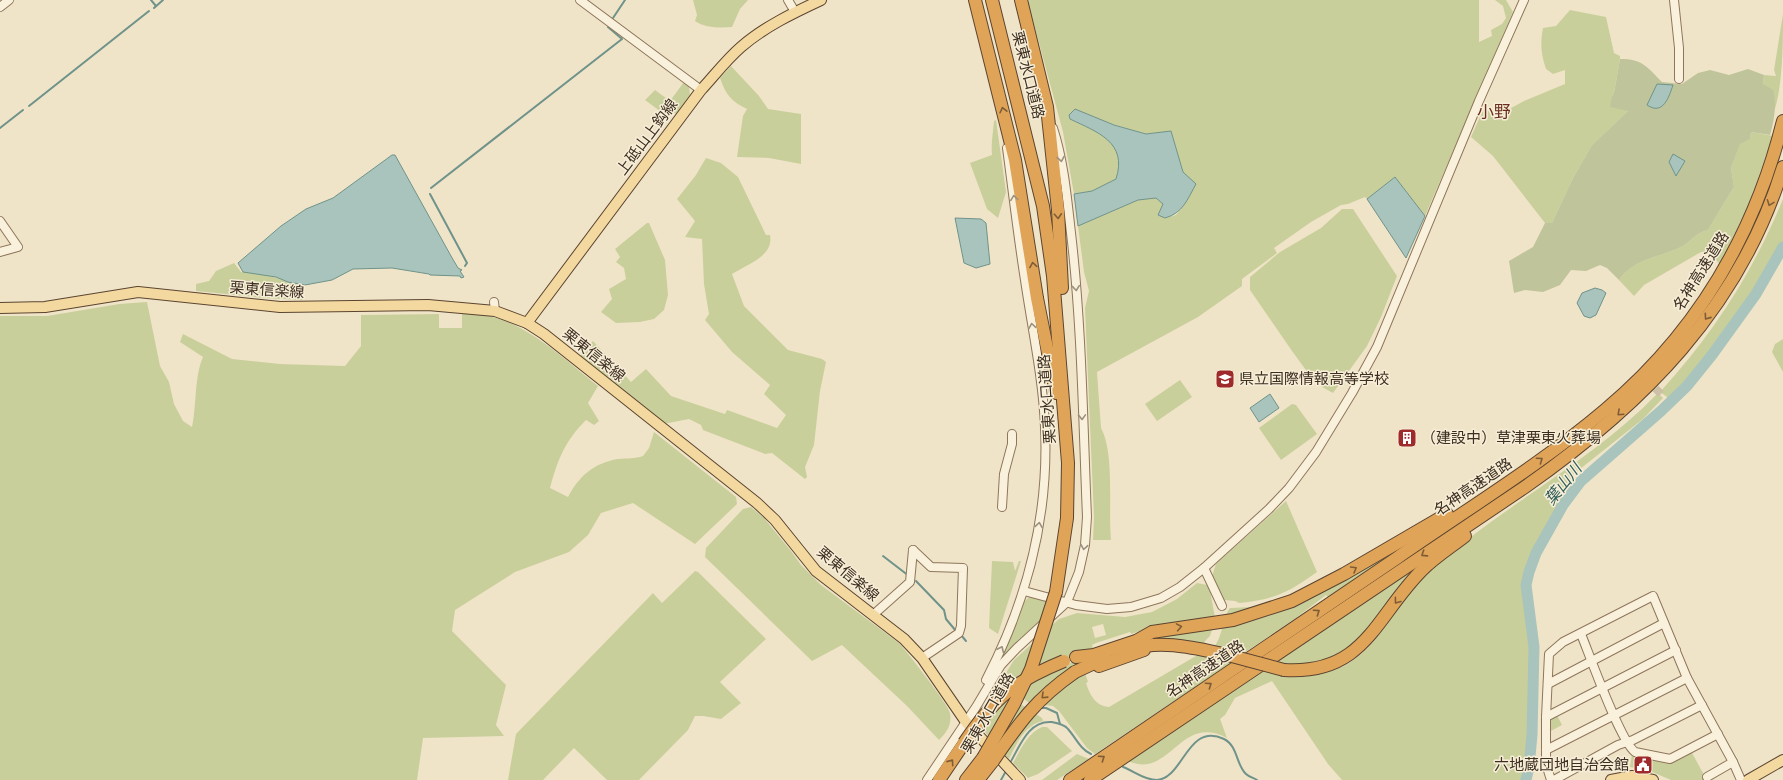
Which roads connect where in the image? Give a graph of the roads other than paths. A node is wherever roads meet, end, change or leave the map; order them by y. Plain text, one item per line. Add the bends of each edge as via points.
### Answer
1 (9, 0) edge
2 (580, 0) edge
3 (788, 0) edge
4 (821, 0) edge
5 (975, 0) edge
6 (992, 0) edge
7 (1020, 0) edge
8 (1524, 0) edge
9 (1674, 0) edge
10 (0, 7) edge
11 (795, 12) junction
12 (1679, 78) dead end
13 (701, 90) junction
14 (1047, 108) junction
15 (1783, 121) edge
16 (1007, 128) junction
17 (1783, 167) edge
18 (0, 221) edge
19 (0, 252) edge
20 (0, 308) edge
21 (528, 323) junction
22 (1012, 434) dead end
23 (1067, 441) junction
24 (1566, 458) junction
25 (1517, 476) junction
26 (1002, 507) dead end
27 (1204, 568) junction
28 (1024, 592) junction
29 (1067, 602) junction
30 (1222, 606) dead end
31 (873, 615) junction
32 (1664, 623) junction
33 (1581, 634) junction
34 (1676, 650) junction
35 (922, 658) junction
36 (1592, 661) junction
37 (1687, 678) junction
38 (1548, 684) junction
39 (1603, 688) junction
40 (1702, 705) junction
41 (1614, 715) junction
42 (1546, 717) junction
43 (966, 722) junction
44 (1718, 734) junction
45 (1627, 742) junction
46 (1546, 750) junction
47 (1783, 760) edge
48 (993, 761) junction
49 (1733, 762) junction
50 (1707, 777) dead end
51 (927, 780) edge
52 (938, 780) edge
53 (966, 780) edge
54 (978, 780) edge
55 (1020, 780) edge
56 (1070, 780) edge
57 (1090, 780) edge
58 (1553, 780) edge
59 (1611, 780) edge
60 (1653, 780) edge
61 (1741, 780) edge
62 (1748, 780) edge

1 - 10 street
2 - 13 street
3 - 11 street
4 - 11 main road, 上砥山上鈎線
16 -> 5 highway
6 - 23 highway, 栗東水口道路 via 1043,206 1053,276
7 - 14 highway
8 - 27 street via 1479,101 1394,310 1352,393 1316,452 1292,485 1269,510
9 - 12 street
11 - 13 main road, 上砥山上鈎線 via 741,47
13 - 21 main road, 上砥山上鈎線
14 -> 23 highway via 1058,210
14 -> 29 street via 1060,154 1078,300 1085,545 1079,572
25 -> 15 highway, 名神高速道路 via 1605,410 1660,357 1687,324 1731,258 1753,214
23 -> 16 highway via 1037,298 1018,175
28 -> 16 street via 1035,548 1043,498 1045,426 1006,139
17 -> 24 highway, 名神高速道路 via 1764,219 1744,257 1696,333 1643,393
18 - 19 street via 18,247
20 - 21 main road, 栗東信楽線 via 45,307 138,292 280,307 494,306
21 - 31 main road, 栗東信楽線 via 757,503 775,520 816,571
22 - 26 street via 1004,474
23 - 48 highway, 栗東水口道路, bridge via 1068,518 1056,592 1031,669 1014,704
24 -> 48 highway, bridge via 1422,570 1377,628 1339,661 1313,669 1284,670 1196,648 1159,645 1138,647 1098,660 1052,688 1030,709
24 -> 57 highway, 名神高速道路
52 -> 25 highway, bridge via 985,714 1000,697 1022,680 1070,659 1094,655 1136,641 1152,632 1233,620 1292,601 1415,534 1482,492
56 -> 25 highway, 名神高速道路
27 - 29 street via 1180,588 1141,605 1107,609
27 - 30 street
28 - 29 street
43 -> 28 street via 972,704 995,662
29 - 43 street via 1001,665
31 - 35 main road, 栗東信楽線 via 904,639
31 - 35 street via 910,582 913,550 931,567 963,568 959,633
32 - 33 street via 1653,596
32 - 34 street
32 - 36 street
33 - 36 street
33 - 38 street via 1563,642 1549,654
34 - 37 street
34 - 39 street
35 - 43 main road, 栗東信楽線
36 - 38 street
36 - 39 street
37 - 40 street
37 - 41 street
38 - 42 street
39 - 41 street
39 - 42 street
40 - 44 street
40 - 45 street
41 - 45 street
41 - 46 street
42 - 46 street
43 - 48 main road, 栗東信楽線
43 - 51 street
44 - 45 street via 1670,759 1635,752
44 - 49 street
45 - 58 street
46 - 58 street via 1546,764
47 - 62 main road
48 - 53 highway, 栗東水口道路
48 - 54 highway
48 - 55 main road, 栗東信楽線
49 - 50 street
49 - 61 street
59 - 60 main road via 1632,776

